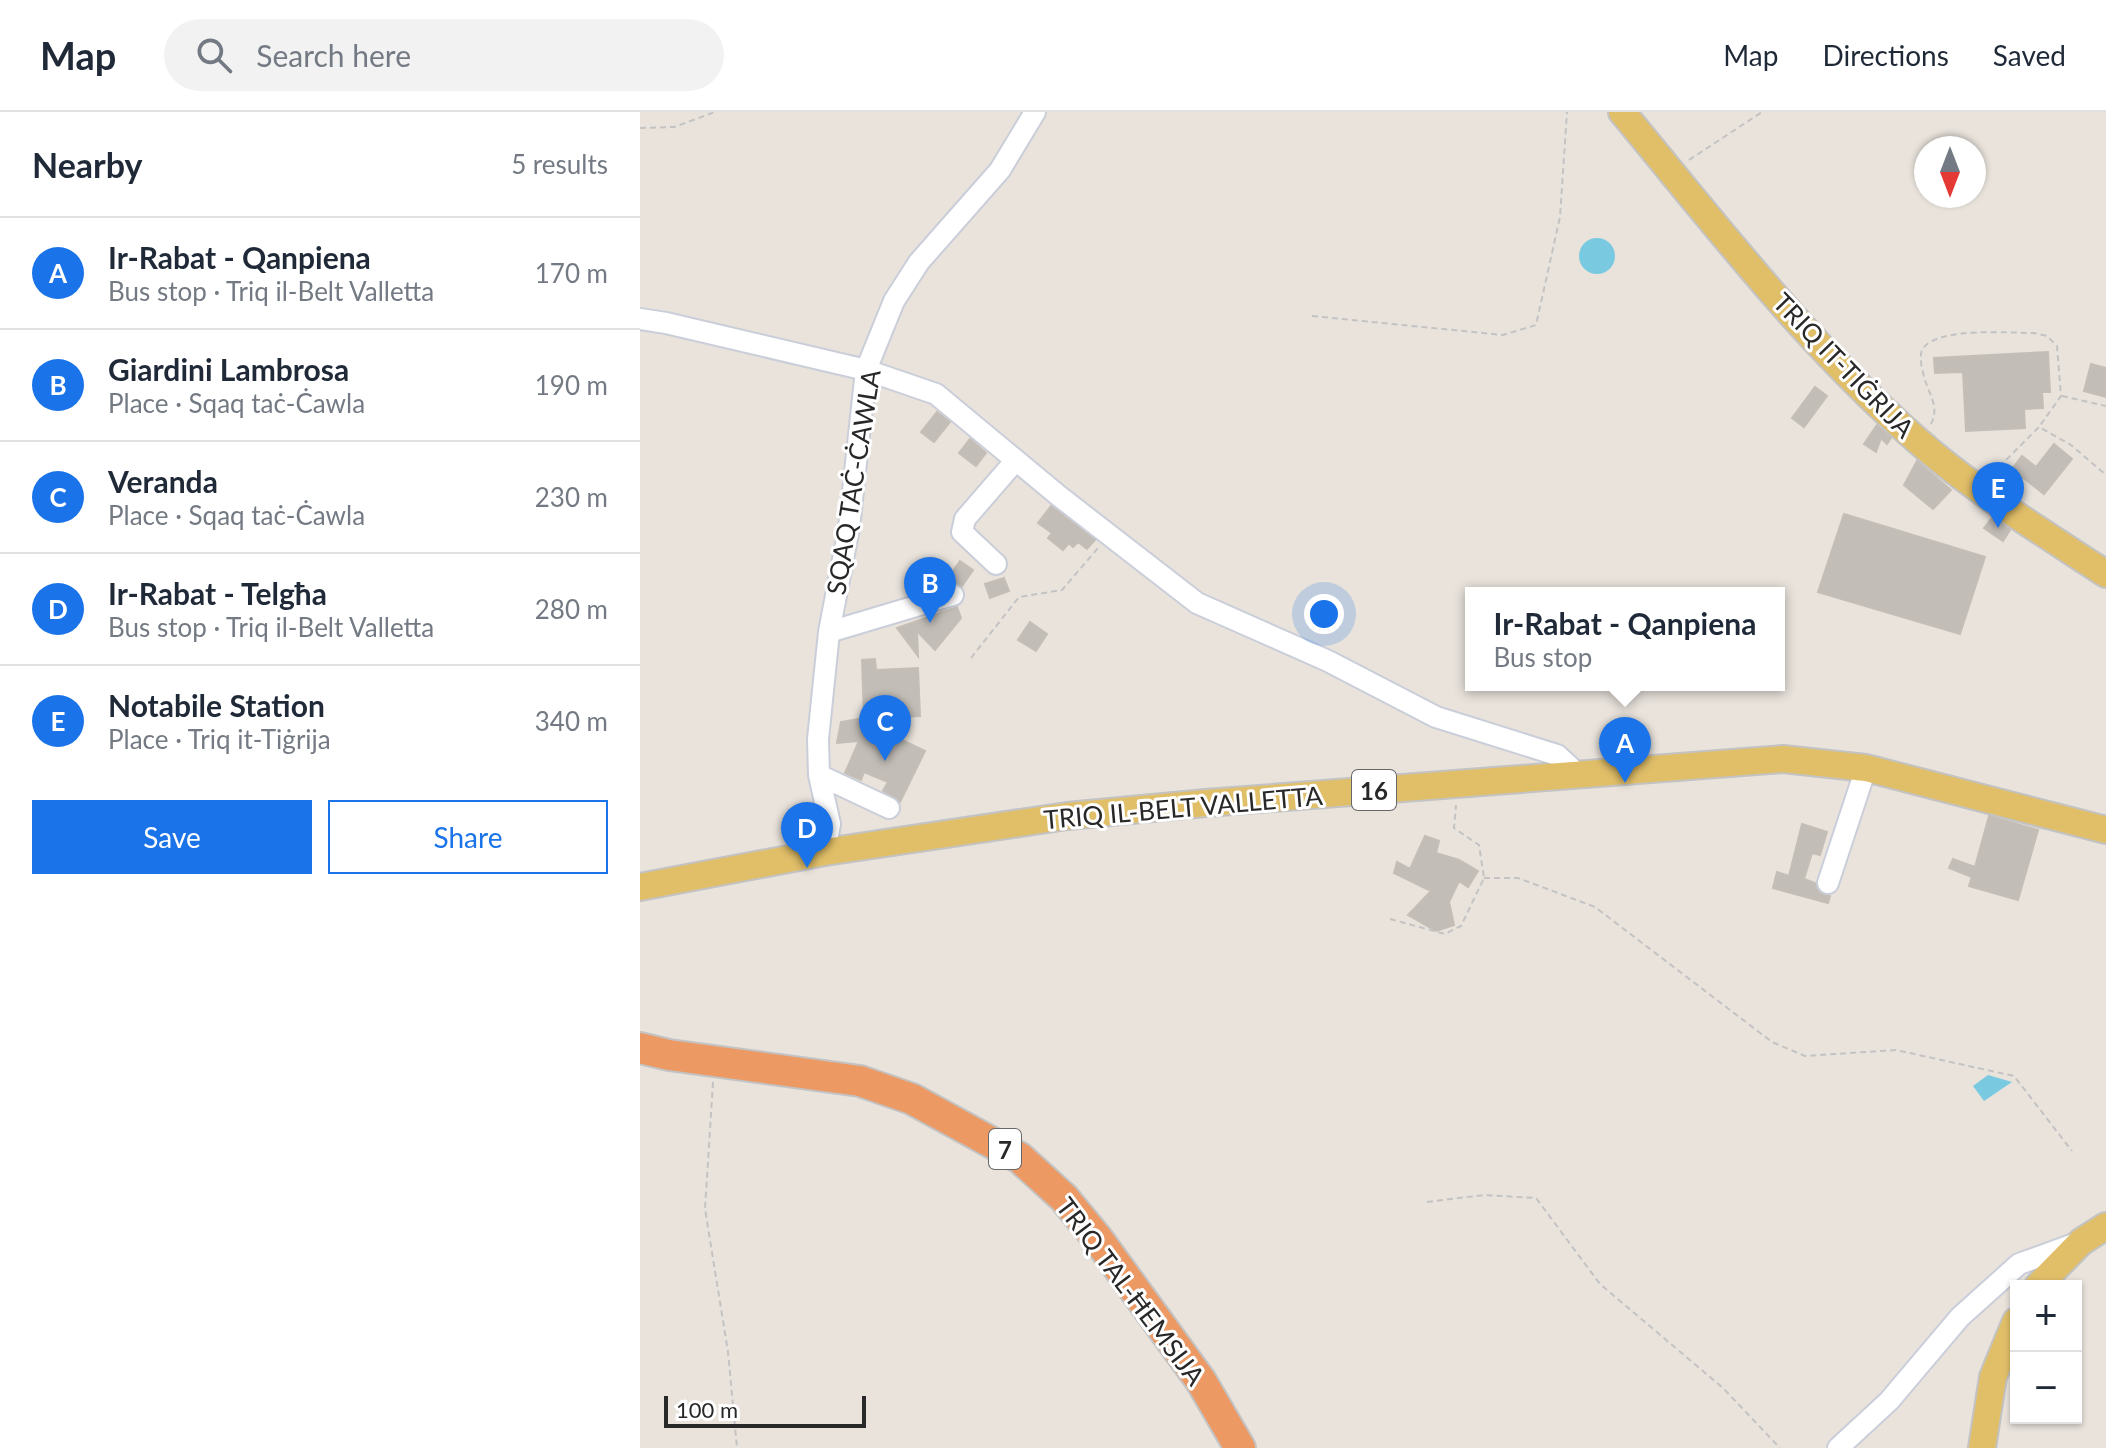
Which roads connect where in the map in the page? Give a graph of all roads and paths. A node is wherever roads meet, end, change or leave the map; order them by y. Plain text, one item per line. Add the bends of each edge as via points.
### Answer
1 (715, 112) edge
2 (1035, 112) edge
3 (1567, 112) edge
4 (1622, 112) edge
5 (1762, 112) edge
6 (640, 128) edge
7 (1672, 171) junction
8 (1312, 316) dead end
9 (640, 319) edge
10 (866, 370) junction
11 (2061, 396) junction
12 (2106, 406) edge
13 (2039, 427) junction
14 (1919, 440) junction
15 (1016, 460) junction
16 (2106, 475) edge
17 (1977, 489) junction
18 (1110, 535) junction
19 (996, 564) dead end
20 (2106, 574) edge
21 (953, 595) dead end
22 (829, 632) junction
23 (971, 658) dead end
24 (1866, 768) junction
25 (819, 775) junction
26 (1579, 775) junction
27 (1457, 784) junction
28 (889, 808) dead end
29 (2106, 830) edge
30 (825, 852) junction
31 (1484, 878) junction
32 (1828, 883) dead end
33 (640, 887) edge
34 (1390, 919) dead end
35 (640, 1048) edge
36 (640, 1062) edge
37 (714, 1073) junction
38 (2072, 1151) dead end
39 (1427, 1202) dead end
40 (2106, 1226) edge
41 (2081, 1242) junction
42 (2044, 1280) edge
43 (2010, 1336) edge
44 (737, 1448) edge
45 (1218, 1448) edge
46 (1240, 1448) edge
47 (1780, 1448) edge
48 (1838, 1448) edge
49 (1982, 1448) edge

1 - 6 path via 674,127
2 - 10 street, SQAQ TAĊ-ĊAWLA via 1000,170 919,262 894,301
3 - 8 path via 1560,217 1536,325 1503,335
4 - 7 main road, TRIQ IT-TIĠRIJA
5 - 7 path
7 - 14 main road, TRIQ IT-TIĠRIJA via 1806,332
9 - 10 street
10 - 15 street via 936,394
10 - 22 street, SQAQ TAĊ-ĊAWLA via 849,528
11 - 12 path
11 - 13 path
11 - 14 path via 2057,346 2047,336 1948,335 1924,347 1920,355 1934,419
13 - 16 path via 2071,445
13 - 17 path
14 - 17 main road, TRIQ IT-TIĠRIJA
15 - 18 street
15 - 19 street via 965,519 962,532
17 - 20 main road, TRIQ IT-TIĠRIJA
18 - 23 path via 1062,590 1019,597
18 - 26 street via 1197,603 1328,661 1436,717 1557,755
21 - 22 street
22 - 25 street, SQAQ TAĊ-ĊAWLA
24 - 26 main road, TRIQ IL-BELT VALLETTA / 16 via 1783,759
24 - 29 main road, TRIQ IL-BELT VALLETTA / 16
24 - 32 street
25 - 28 street
25 - 30 street, SQAQ TAĊ-ĊAWLA via 830,824
26 - 27 main road, TRIQ IL-BELT VALLETTA / 16
27 - 30 main road, TRIQ IL-BELT VALLETTA / 16 via 1067,816
27 - 31 path via 1454,828 1479,845
30 - 33 main road, TRIQ IL-BELT VALLETTA / 16
31 - 34 path via 1461,926 1445,934
31 - 38 path via 1518,878 1595,907 1772,1042 1805,1056 1896,1050 2014,1076
35 - 46 highway, TRIQ TAL-ĦEMSIJA / 7 via 860,1081 912,1099 1020,1158 1097,1238 1201,1381
36 - 37 highway, TRIQ TAL-ĦEMSIJA / 7
37 - 44 path via 705,1209
37 - 45 highway, TRIQ TAL-ĦEMSIJA / 7 via 837,1089 900,1107 994,1160 1069,1230 1143,1331
39 - 47 path via 1484,1195 1536,1198 1600,1284 1723,1388
40 - 41 main road
41 - 42 main road
41 - 48 street via 2019,1264 1960,1317 1889,1401
43 - 49 main road via 1993,1377

